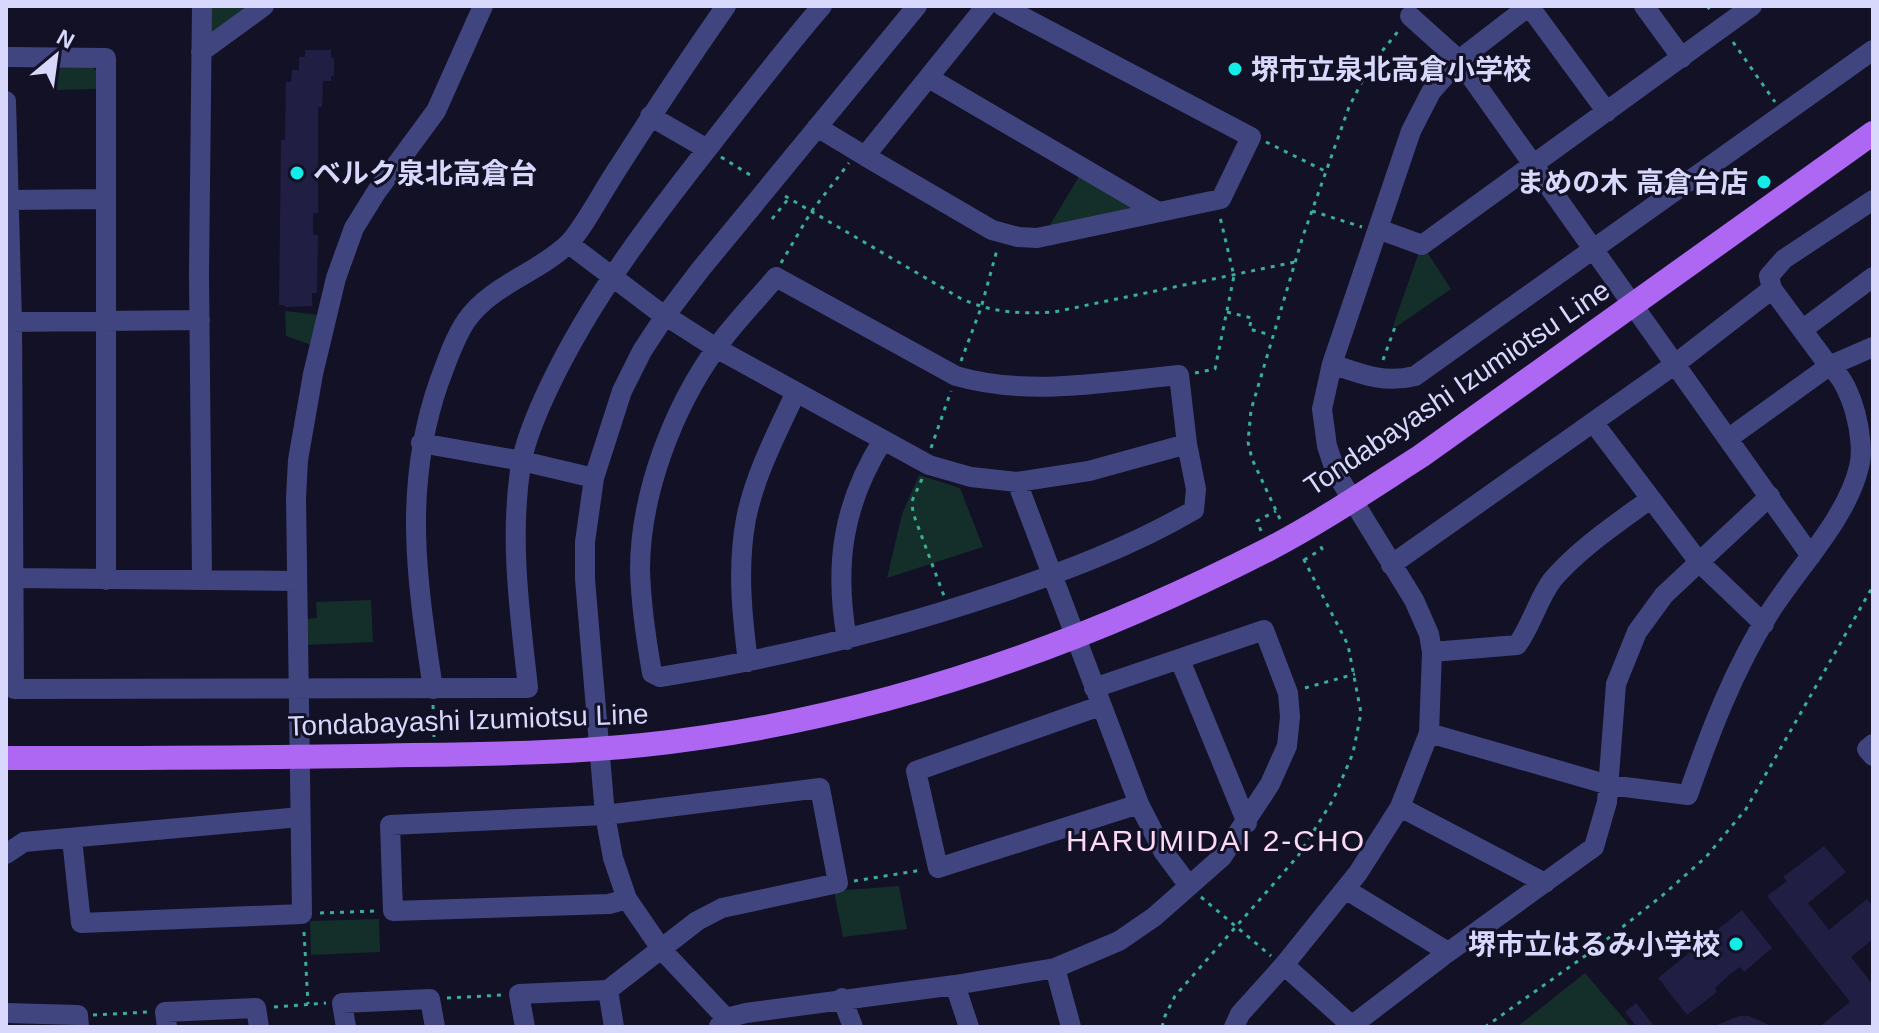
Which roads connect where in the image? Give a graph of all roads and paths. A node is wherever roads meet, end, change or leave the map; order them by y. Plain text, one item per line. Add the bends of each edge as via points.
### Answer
1 (202, 6) edge
2 (264, 6) edge
3 (483, 6) edge
4 (726, 6) edge
5 (822, 6) edge
6 (917, 6) edge
7 (986, 6) edge
8 (1002, 6) edge
9 (1529, 6) edge
10 (1644, 6) edge
11 (1752, 6) edge
12 (1410, 16) joint
13 (1723, 28) junction
14 (1873, 50) edge
15 (201, 52) junction
16 (6, 57) edge
17 (1682, 58) junction
18 (1459, 60) junction
19 (929, 78) junction
20 (6, 101) edge
21 (1607, 112) junction
22 (1784, 115) junction
23 (650, 116) junction
24 (817, 127) junction
25 (1873, 133) edge
26 (1251, 137) junction
27 (707, 149) junction
28 (861, 154) junction
29 (1533, 167) junction
30 (1327, 172) junction
31 (750, 175) dead end
32 (106, 199) junction
33 (8, 200) edge
34 (1217, 200) junction
35 (1873, 200) edge
36 (1312, 211) junction
37 (811, 212) junction
38 (1158, 212) junction
39 (772, 219) dead end
40 (1378, 231) junction
41 (1002, 234) junction
42 (569, 244) junction
43 (1592, 250) junction
44 (1295, 262) junction
45 (1234, 276) junction
46 (612, 277) junction
47 (776, 277) junction
48 (1873, 277) edge
49 (1772, 289) junction
50 (1632, 305) junction
51 (981, 308) junction
52 (1227, 312) junction
53 (665, 316) junction
54 (105, 320) junction
55 (200, 320) junction
56 (9, 322) edge
57 (1395, 327) dead end
58 (1802, 330) junction
59 (1272, 336) junction
60 (1873, 347) edge
61 (716, 348) junction
62 (1332, 364) junction
63 (1674, 365) junction
64 (1829, 366) junction
65 (1179, 375) junction
66 (1376, 379) junction
67 (796, 392) junction
68 (1593, 422) junction
69 (1729, 438) junction
70 (883, 440) junction
71 (421, 443) junction
72 (1187, 444) junction
73 (522, 461) junction
74 (929, 465) junction
75 (594, 478) junction
76 (1017, 482) junction
77 (1770, 496) junction
78 (1649, 500) junction
79 (1351, 501) junction
80 (1276, 511) junction
81 (1280, 519) dead end
82 (1262, 533) dead end
83 (1317, 540) dead end
84 (1301, 554) dead end
85 (1811, 556) junction
86 (1304, 560) junction
87 (1699, 562) junction
88 (1391, 565) junction
89 (1052, 576) junction
90 (15, 578) junction
91 (106, 580) junction
92 (202, 580) junction
93 (297, 581) junction
94 (1873, 586) edge
95 (949, 610) junction
96 (1764, 624) junction
97 (1076, 637) junction
98 (847, 640) junction
99 (1432, 652) junction
100 (1180, 660) junction
101 (748, 662) junction
102 (1355, 674) junction
103 (299, 689) junction
104 (433, 689) junction
105 (1288, 693) junction
106 (1097, 697) junction
107 (1429, 733) junction
108 (434, 741) dead end
109 (1873, 744) edge
110 (600, 749) junction
111 (1873, 756) edge
112 (6, 758) edge
113 (301, 758) junction
114 (1609, 785) junction
115 (1139, 804) junction
116 (1400, 807) junction
117 (605, 815) junction
118 (300, 817) junction
119 (1247, 823) junction
120 (72, 839) junction
121 (6, 854) edge
122 (938, 868) junction
123 (838, 883) junction
124 (1545, 883) junction
125 (1189, 886) junction
126 (1345, 889) junction
127 (627, 899) junction
128 (393, 911) junction
129 (302, 914) junction
130 (1236, 929) junction
131 (662, 950) junction
132 (1448, 952) junction
133 (1284, 965) junction
134 (1055, 968) junction
135 (955, 985) junction
136 (608, 990) junction
137 (519, 994) junction
138 (842, 998) junction
139 (430, 999) junction
140 (342, 1003) junction
141 (308, 1004) junction
142 (6, 1013) edge
143 (257, 1018) edge
144 (166, 1019) edge
145 (78, 1021) edge
146 (725, 1024) edge
147 (1351, 1026) edge
148 (346, 1027) edge
149 (435, 1027) edge
150 (525, 1027) edge
151 (614, 1027) edge
152 (853, 1027) edge
153 (969, 1027) edge
154 (1071, 1027) edge
155 (1162, 1027) edge
156 (1234, 1027) edge
157 (1485, 1027) edge

1 - 15 street
2 - 15 street
3 - 93 street via 436,111 354,228 336,278 298,460
4 - 23 street
5 - 27 street
6 - 24 street
7 - 19 street
8 - 26 street via 1082,37
9 - 18 street
9 - 21 street
10 - 17 street
11 - 13 street
12 - 18 street
12 - 30 path via 1370,66 1349,107
13 - 17 street
13 - 22 path
14 - 22 street
15 - 55 street
16 - 32 street via 106,58
17 - 21 street
18 - 29 street
18 - 40 street via 1431,92 1411,131
19 - 28 street
19 - 38 street
20 - 33 street
21 - 29 street
22 - 43 street
23 - 27 street
23 - 42 street
24 - 28 street
24 - 53 street
25 - 50 main road, Tondabayashi Izumiotsu Line
26 - 30 path
26 - 34 street
27 - 31 path
27 - 46 street
28 - 37 path
28 - 41 street
29 - 40 street via 1422,245
29 - 43 street
30 - 36 path
32 - 33 street
32 - 54 street
33 - 56 street
34 - 38 street
34 - 45 path
35 - 49 street via 1784,259 1769,276
36 - 40 path
36 - 44 path
37 - 39 path via 787,197
37 - 47 path
37 - 51 path
38 - 41 street via 1037,238
40 - 62 street
41 - 51 path
42 - 46 street
42 - 71 street via 496,292 467,320 450,351
43 - 50 street
43 - 66 street via 1415,376
44 - 45 path
44 - 59 path
45 - 51 path via 1054,312 1015,314
45 - 52 path
46 - 53 street
46 - 73 street via 536,414
47 - 61 street
47 - 65 street via 956,376 986,385 1052,387
48 - 58 street
49 - 58 street
49 - 63 street
50 - 63 street
50 - 79 main road, Tondabayashi Izumiotsu Line
52 - 59 path via 1252,318 1249,329
52 - 65 path via 1215,369
53 - 61 street
53 - 75 street via 622,391
54 - 55 street
54 - 56 street
54 - 91 street
55 - 92 street
56 - 90 street
57 - 66 path
58 - 64 street
59 - 80 path via 1251,410 1248,442
60 - 64 street
61 - 67 street
61 - 101 street via 658,463 640,568 644,622 652,673 660,677
62 - 66 street
62 - 79 street via 1323,428
63 - 68 street
63 - 69 street
64 - 69 street
64 - 85 street via 1851,401 1860,464 1851,492
65 - 72 street
67 - 70 street
67 - 101 street via 765,459 746,519 741,569
68 - 78 street
68 - 88 street
69 - 77 street
70 - 74 street
70 - 98 street via 869,461 840,557
71 - 73 street
71 - 104 street via 415,534
72 - 76 street via 1089,471
72 - 89 street via 1196,489 1194,510 1157,532
73 - 75 street
73 - 104 street via 514,555 528,688
74 - 76 street
74 - 95 path via 912,501 913,513
75 - 110 street via 585,579
76 - 89 street
77 - 85 street
77 - 87 street
78 - 87 street
78 - 99 street via 1588,545 1551,582 1517,645
79 - 88 street
79 - 97 main road, Tondabayashi Izumiotsu Line via 1161,602
80 - 81 path
80 - 82 path via 1257,521
83 - 86 path via 1322,549
84 - 86 path
85 - 96 street
86 - 102 path via 1348,645
87 - 96 street
87 - 114 street via 1664,595 1637,632 1621,671
88 - 99 street via 1414,600
89 - 95 street
89 - 97 street
90 - 91 street
90 - 103 street via 14,689
91 - 92 street
92 - 93 street
93 - 103 street
94 - 157 path via 1746,809 1706,857 1592,951
95 - 98 street
96 - 114 street via 1726,695 1688,795
97 - 106 street
97 - 110 main road, Tondabayashi Izumiotsu Line via 910,693 822,714 722,734
98 - 101 street
99 - 107 street
100 - 105 street via 1264,630
100 - 106 street
100 - 119 street
102 - 105 path
102 - 130 path via 1361,713 1353,753 1333,800 1298,856
103 - 104 street
103 - 113 street
104 - 108 path
105 - 119 street via 1287,746
106 - 115 street
106 - 122 street via 916,771
107 - 114 street
107 - 116 street
109 - 111 street via 1867,749
110 - 113 main road, Tondabayashi Izumiotsu Line
110 - 117 street
112 - 113 main road, Tondabayashi Izumiotsu Line
113 - 118 street
114 - 124 street via 1594,847
115 - 122 street
115 - 125 street
116 - 124 street
116 - 126 street
117 - 123 street via 820,788
117 - 127 street
117 - 128 street via 390,825
118 - 120 street
118 - 129 street
119 - 125 street via 1222,857
120 - 121 street via 24,842
120 - 129 street via 81,923
122 - 123 path
123 - 131 street via 722,908
124 - 132 street
125 - 130 path
125 - 134 street via 1119,941
126 - 132 street
126 - 133 street
127 - 128 street via 609,904
127 - 131 street
128 - 129 path
129 - 141 path
130 - 133 path
130 - 155 path via 1175,996
131 - 136 street
131 - 146 street
132 - 147 street
133 - 147 street
133 - 156 street
134 - 135 street
134 - 154 street
135 - 138 street
135 - 153 street
136 - 137 street
136 - 151 street
137 - 139 path
137 - 150 street
138 - 146 street
138 - 152 street
139 - 140 street
139 - 149 street
140 - 141 path
140 - 148 street
141 - 143 path
142 - 145 street
143 - 144 street
144 - 145 path

